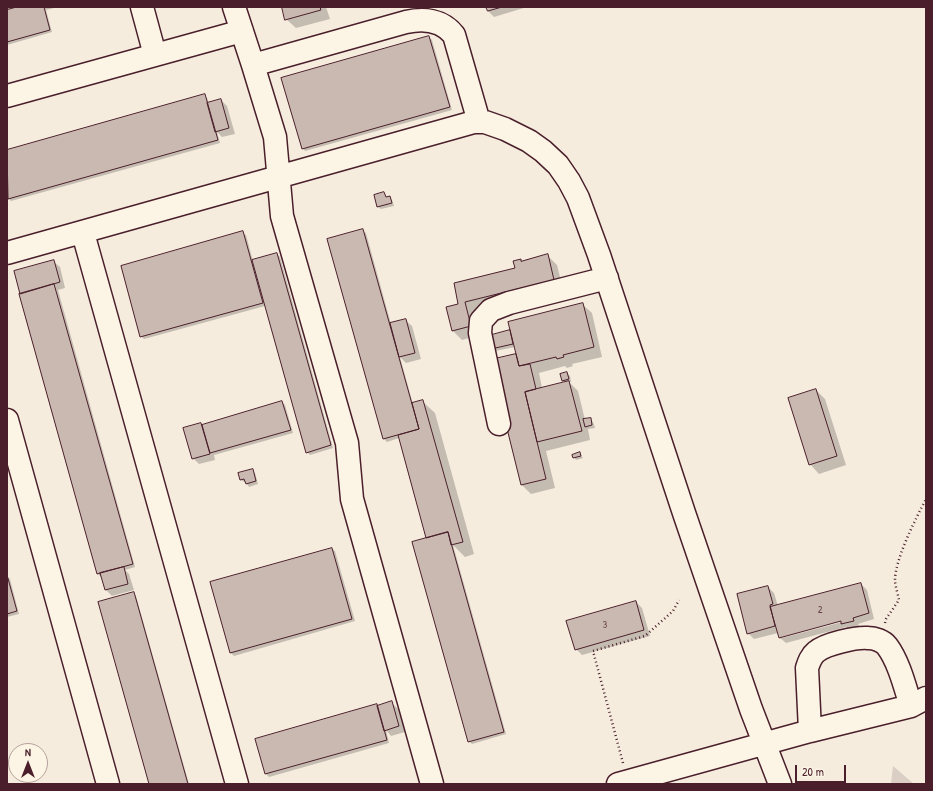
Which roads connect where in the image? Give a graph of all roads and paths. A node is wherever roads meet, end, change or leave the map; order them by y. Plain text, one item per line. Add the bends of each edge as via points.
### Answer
1 (142, 7) edge
2 (234, 7) edge
3 (242, 31) junction
4 (155, 55) junction
5 (253, 65) junction
6 (7, 96) edge
7 (479, 122) junction
8 (277, 177) junction
9 (83, 233) junction
10 (7, 253) edge
11 (607, 278) junction
12 (7, 420) edge
13 (500, 424) dead end
14 (926, 499) edge
15 (679, 600) dead end
16 (881, 641) junction
17 (921, 704) edge
18 (810, 731) junction
19 (765, 744) junction
20 (623, 783) edge
21 (108, 784) edge
22 (237, 784) edge
23 (432, 784) edge
24 (780, 784) edge

1 - 4 street
2 - 3 street
3 - 4 street
3 - 5 street
4 - 6 street
5 - 7 street via 406,22 436,22 444,25 454,35
5 - 8 street via 275,137
7 - 8 street
7 - 11 street via 500,127 529,141 558,165 578,198
8 - 9 street
8 - 23 street via 282,216 347,443 352,499
9 - 10 street
9 - 22 street
11 - 13 street via 509,303 491,310 481,321 480,333
11 - 19 street via 694,545
12 - 21 street
14 - 16 path via 902,551 895,582 899,600 886,619
15 - 20 path via 673,611 645,636 592,651
16 - 17 street via 887,646 901,675
16 - 18 street via 858,639 827,646 812,656 807,668
17 - 18 street
18 - 19 street
19 - 20 street
19 - 24 street

